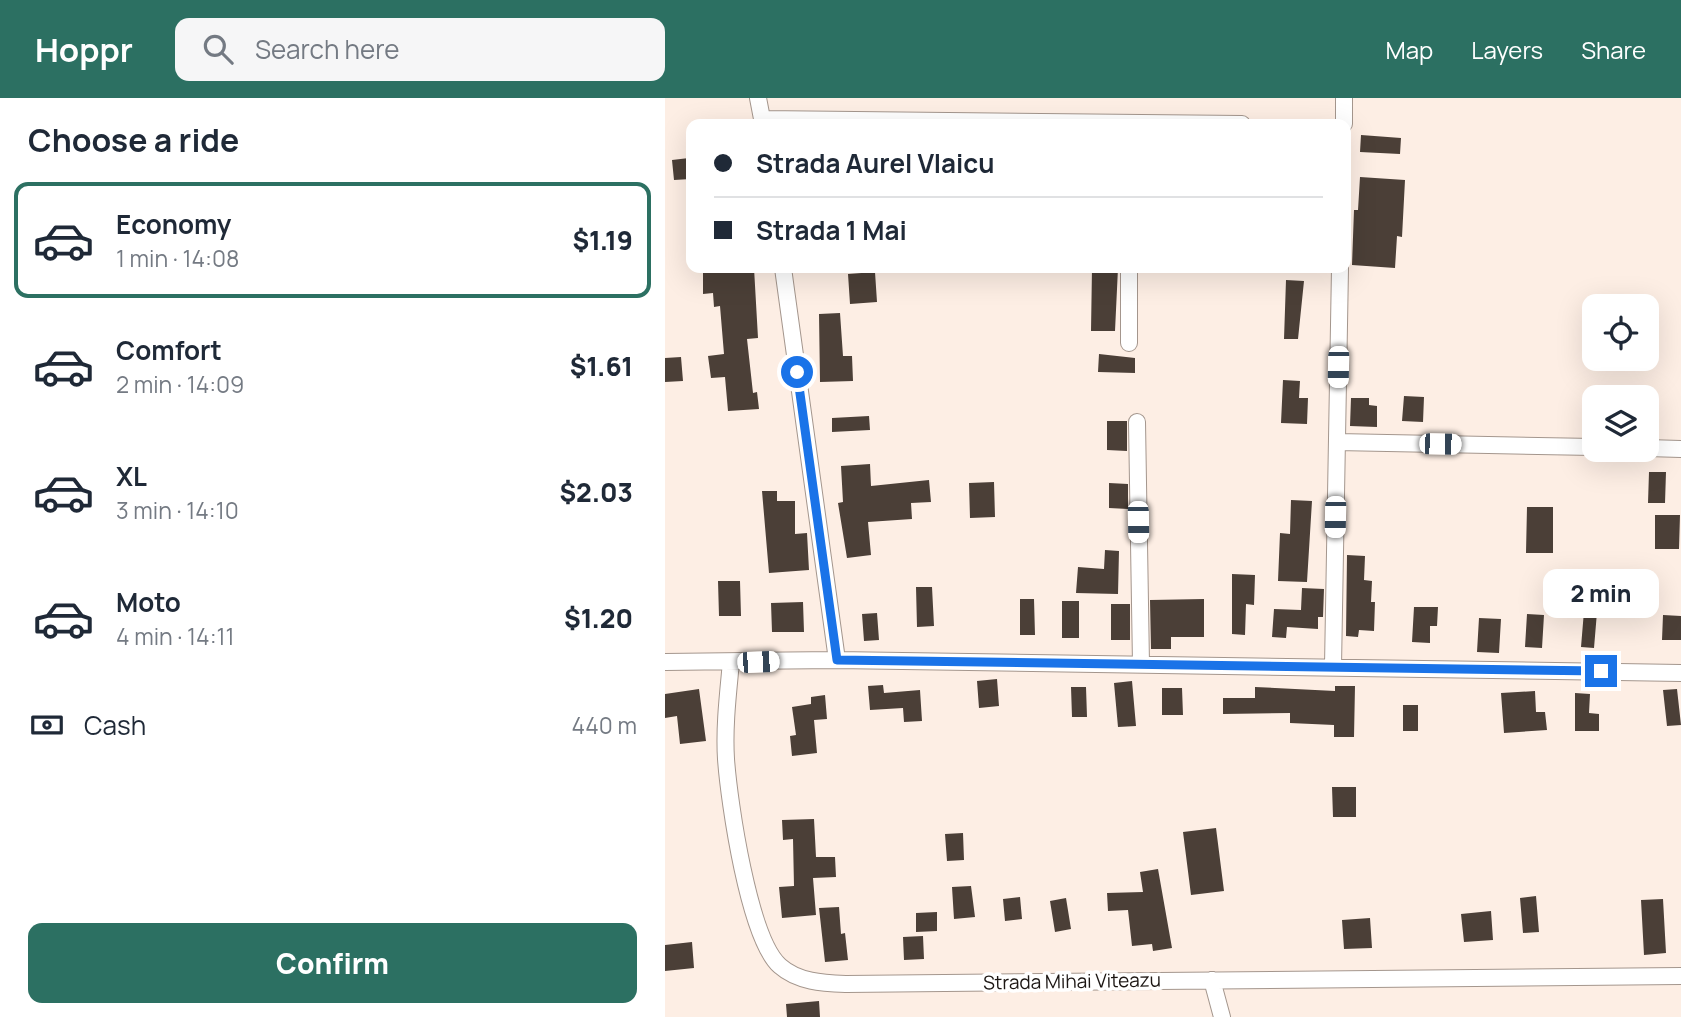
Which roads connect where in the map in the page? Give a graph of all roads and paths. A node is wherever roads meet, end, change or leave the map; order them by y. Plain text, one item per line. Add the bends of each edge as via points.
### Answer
1 (758, 98) edge
2 (1344, 98) edge
3 (762, 119) edge
4 (1344, 119) edge
5 (784, 273) edge
6 (1129, 273) edge
7 (1340, 273) edge
8 (1129, 344) dead end
9 (1137, 422) dead end
10 (1336, 442) junction
11 (1582, 447) edge
12 (1659, 448) edge
13 (1681, 449) edge
14 (837, 660) junction
15 (665, 662) edge
16 (731, 662) junction
17 (1141, 664) junction
18 (1333, 666) junction
19 (1681, 673) edge
20 (1681, 976) edge
21 (1212, 980) junction
22 (1222, 1017) edge

1 - 3 street
2 - 4 street
5 - 14 street
6 - 8 street
7 - 10 street
9 - 17 street
10 - 11 street
10 - 18 street
12 - 13 street
14 - 16 street
14 - 17 street
15 - 16 street
16 - 21 street, Strada Mihai Viteazu via 726,758 733,816 752,905 765,944 778,965 811,981 846,984
17 - 18 street
18 - 19 street
20 - 21 street, Strada Mihai Viteazu
21 - 22 street

